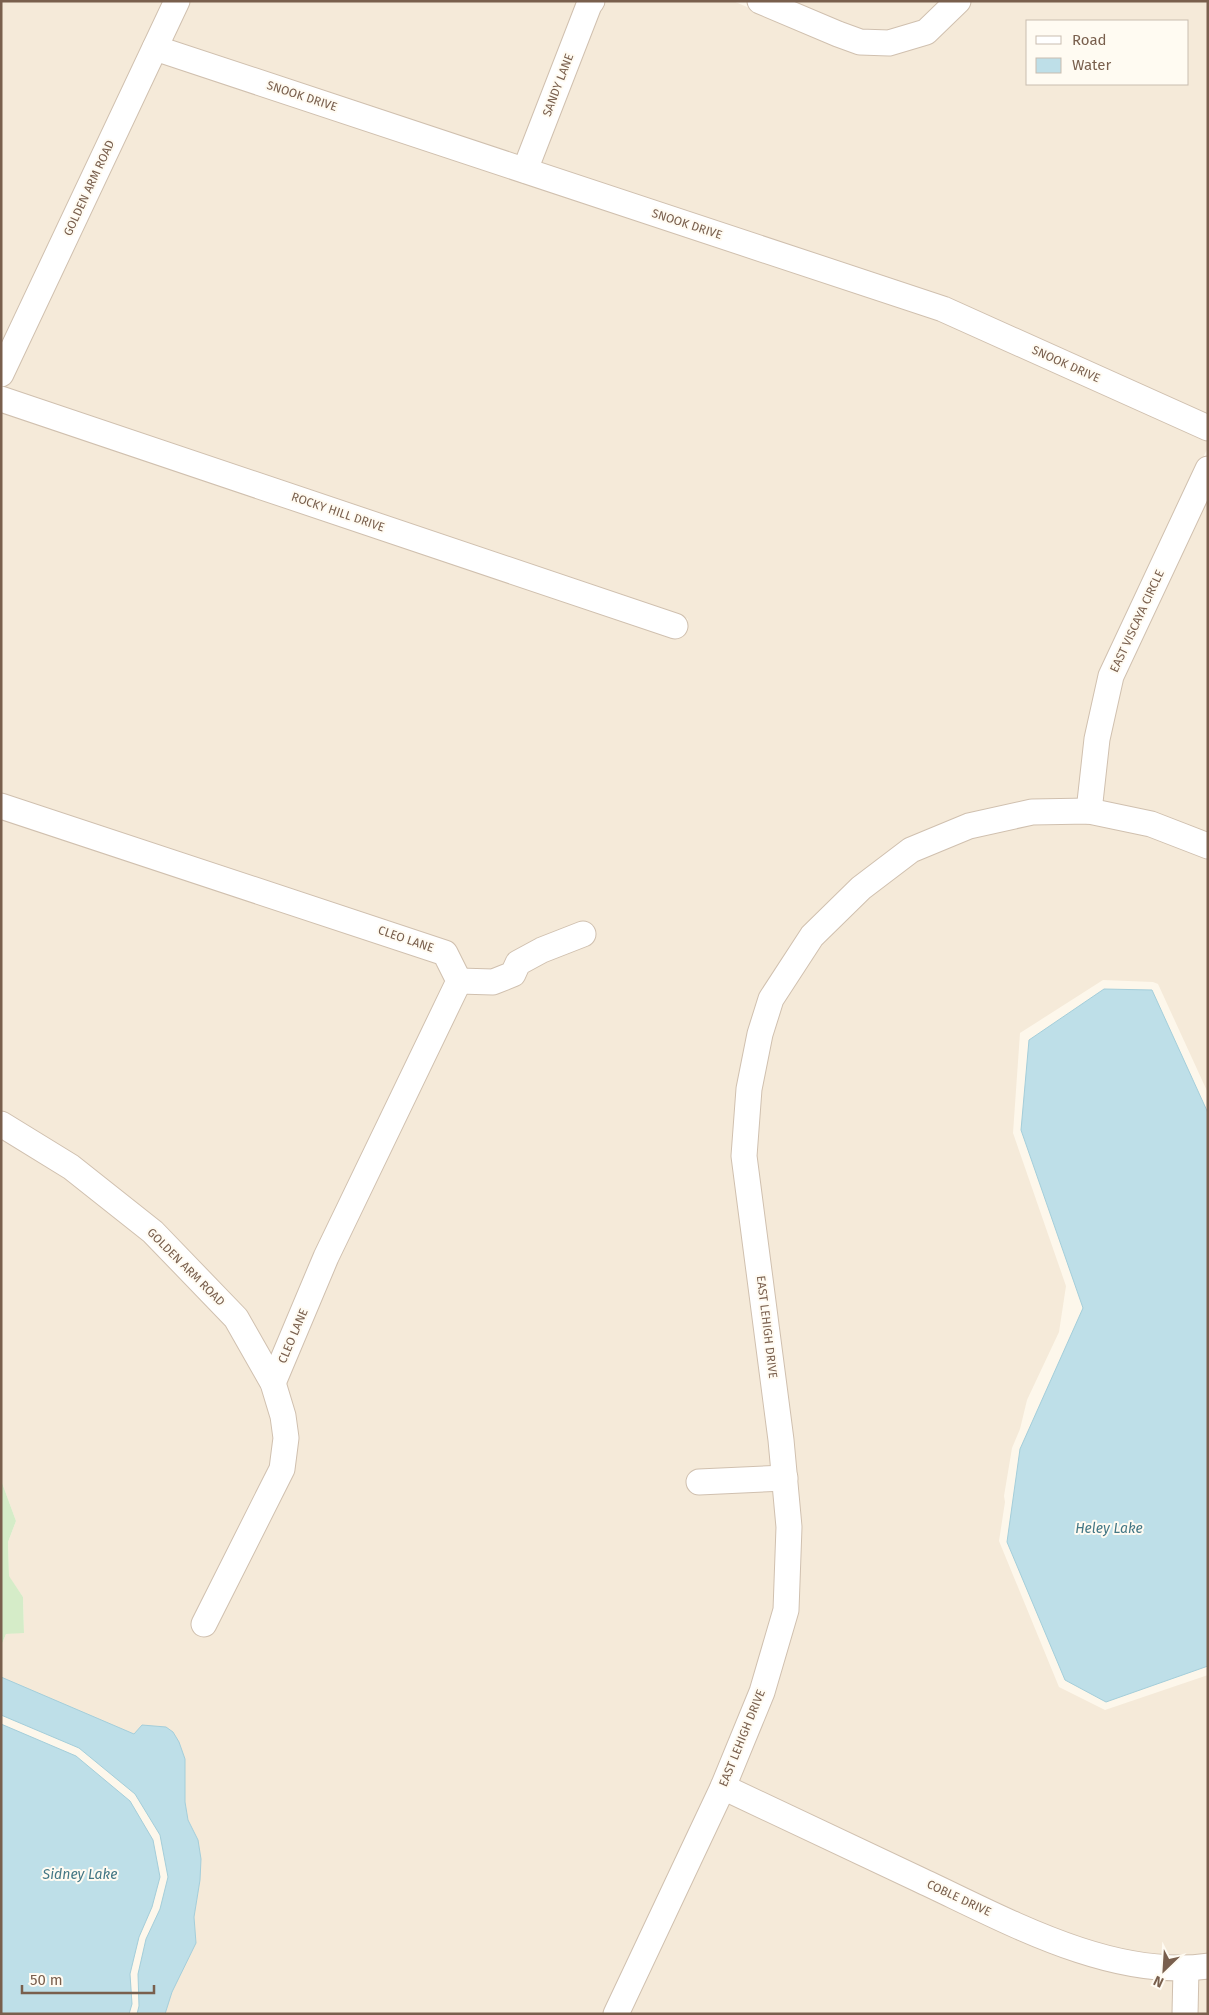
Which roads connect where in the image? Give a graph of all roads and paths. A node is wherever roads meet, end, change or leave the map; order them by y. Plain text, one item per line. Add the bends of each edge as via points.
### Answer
1 (177, 1) edge
2 (760, 1) edge
3 (958, 1) edge
4 (589, 2) edge
5 (155, 48) junction
6 (525, 170) junction
7 (1, 374) edge
8 (1, 399) edge
9 (1208, 428) edge
10 (1208, 469) edge
11 (675, 626) dead end
12 (1, 806) edge
13 (1089, 811) junction
14 (1208, 846) edge
15 (583, 934) dead end
16 (459, 982) junction
17 (1, 1124) edge
18 (273, 1383) junction
19 (785, 1478) junction
20 (698, 1482) dead end
21 (204, 1624) dead end
22 (723, 1787) junction
23 (1197, 1967) edge
24 (616, 2014) edge
25 (1185, 2014) edge

1 - 5 street, GOLDEN ARM ROAD
2 - 3 street via 860,42 889,43 926,32
4 - 6 street, SANDY LANE
5 - 6 street, SNOOK DRIVE
5 - 7 street, GOLDEN ARM ROAD
6 - 9 street, SNOOK DRIVE via 943,309
8 - 11 street, ROCKY HILL DRIVE
10 - 13 street, EAST VISCAYA CIRCLE via 1111,676 1097,739
12 - 16 street, CLEO LANE via 445,953
13 - 14 street, EAST LEHIGH DRIVE via 1151,824
13 - 19 street, EAST LEHIGH DRIVE via 1032,812 969,826 911,850 860,888 812,936 771,999 749,1089 744,1156
15 - 16 street via 542,950 518,963 513,974 493,982
16 - 18 street, CLEO LANE via 326,1257
17 - 18 street, GOLDEN ARM ROAD via 71,1167 153,1232 236,1318
18 - 21 street, GOLDEN ARM ROAD via 286,1438 282,1469
19 - 20 street
19 - 22 street, EAST LEHIGH DRIVE via 789,1528 786,1610 762,1692
22 - 23 street, COBLE DRIVE via 1040,1936 1118,1961
22 - 24 street, EAST LEHIGH DRIVE
23 - 25 street

